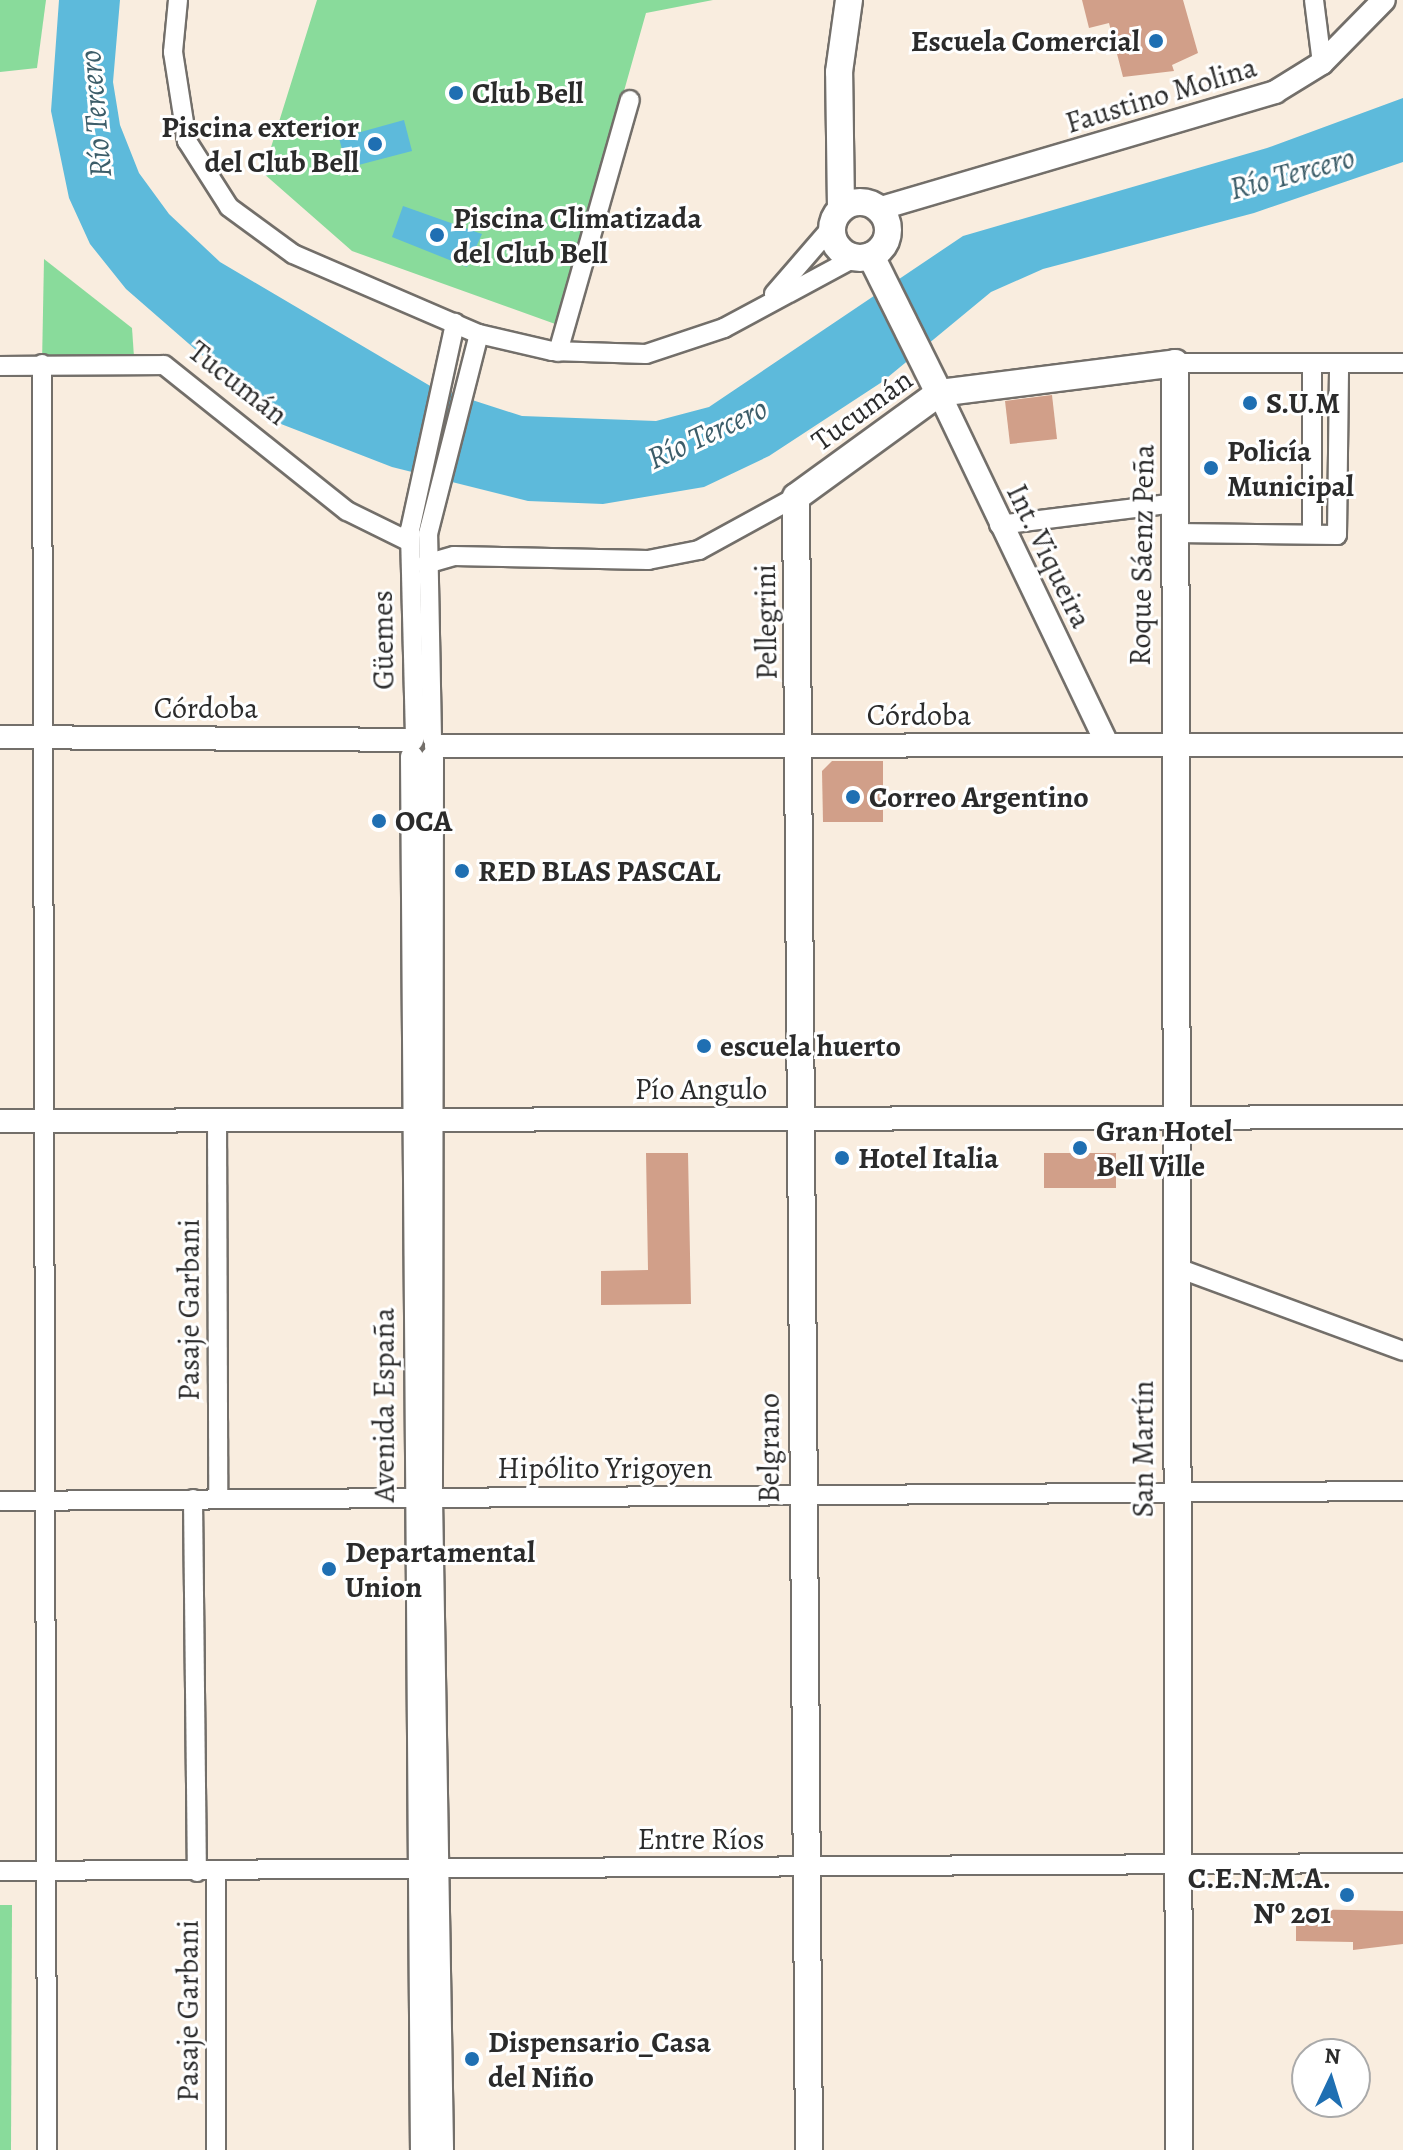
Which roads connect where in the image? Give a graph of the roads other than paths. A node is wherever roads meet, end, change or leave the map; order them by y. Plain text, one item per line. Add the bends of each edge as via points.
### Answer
1 (178, 0) edge
2 (849, 0) edge
3 (1314, 0) edge
4 (1384, 0) edge
5 (1322, 63) junction
6 (630, 100) dead end
7 (843, 158) junction
8 (878, 212) junction
9 (836, 218) junction
10 (868, 262) junction
11 (774, 294) junction
12 (455, 323) junction
13 (479, 334) junction
14 (558, 352) junction
15 (1175, 363) junction
16 (1312, 363) junction
17 (1339, 363) junction
18 (1403, 363) edge
19 (42, 364) junction
20 (0, 366) edge
21 (939, 393) junction
22 (796, 497) junction
23 (1175, 503) junction
24 (999, 525) junction
25 (1175, 533) junction
26 (1312, 534) junction
27 (410, 542) junction
28 (426, 558) junction
29 (0, 737) edge
30 (38, 743) junction
31 (1107, 744) junction
32 (1403, 745) edge
33 (800, 746) junction
34 (421, 747) junction
35 (1171, 747) junction
36 (0, 750) edge
37 (1178, 1117) junction
38 (1403, 1117) edge
39 (800, 1118) junction
40 (217, 1120) junction
41 (423, 1120) junction
42 (0, 1121) edge
43 (39, 1121) junction
44 (1175, 1267) junction
45 (1403, 1351) edge
46 (1403, 1491) edge
47 (1175, 1492) junction
48 (801, 1495) junction
49 (422, 1498) junction
50 (193, 1499) junction
51 (218, 1499) junction
52 (0, 1501) edge
53 (40, 1501) junction
54 (1403, 1863) edge
55 (1180, 1865) junction
56 (803, 1867) junction
57 (429, 1869) junction
58 (47, 1870) junction
59 (0, 1871) edge
60 (206, 1872) junction
61 (47, 2150) edge
62 (216, 2150) edge
63 (422, 2150) edge
64 (442, 2150) edge
65 (809, 2150) edge
66 (1179, 2150) edge

1 - 12 street via 173,52 184,125 229,207 293,254
2 - 7 main road via 839,72
3 - 5 street
4 - 5 street, Faustino Molina
5 - 8 street, Faustino Molina via 1275,92 1203,118
6 - 14 street
7 - 8 main road
7 - 9 main road
8 - 9 main road
8 - 10 main road via 886,240
9 - 10 main road via 835,245
9 - 11 street
10 - 11 street
10 - 21 main road
11 - 14 street via 684,346 631,355
12 - 13 street
12 - 27 street, Güemes
13 - 14 street
13 - 28 street, Güemes
15 - 16 street, Tucumán
15 - 21 main road, Tucumán
15 - 23 main road, Roque Sáenz Peña
16 - 17 street, Tucumán
16 - 26 street
17 - 18 street, Tucumán
17 - 26 street via 1337,535
19 - 20 street, Tucumán
19 - 27 street, Tucumán via 164,365 347,511
19 - 30 street
21 - 22 main road, Tucumán
21 - 24 street, Int. Viqueira
22 - 28 street, Tucumán via 699,550 648,560
22 - 33 main road, Pellegrini
23 - 24 street
23 - 25 main road, Roque Sáenz Peña
24 - 31 street, Int. Viqueira
25 - 26 street
25 - 35 main road, Roque Sáenz Peña
27 - 34 street, Güemes
28 - 34 street, Güemes
29 - 30 street, Córdoba
30 - 34 street, Córdoba
30 - 36 street, Córdoba
30 - 43 street
31 - 33 street, Córdoba
31 - 35 street, Córdoba
32 - 35 street, Córdoba
33 - 34 street, Córdoba
33 - 39 main road, Belgrano
34 - 41 street, Avenida España
35 - 37 main road, San Martín
37 - 38 street, Pío Angulo
37 - 39 street, Pío Angulo
37 - 44 main road, San Martín
39 - 41 street, Pío Angulo
39 - 48 main road, Belgrano
40 - 41 street, Pío Angulo
40 - 43 street, Pío Angulo
40 - 51 street, Pasaje Garbani
41 - 49 street, Avenida España
42 - 43 street, Pío Angulo
43 - 53 street
44 - 45 street
44 - 47 main road, San Martín
46 - 47 street, Hipólito Yrigoyen
47 - 48 street, Hipólito Yrigoyen
47 - 55 main road, San Martín
48 - 49 street, Hipólito Yrigoyen
48 - 56 main road, Belgrano
49 - 51 street, Hipólito Yrigoyen
49 - 57 street, Avenida España
50 - 51 street, Hipólito Yrigoyen
50 - 53 street, Hipólito Yrigoyen
50 - 60 street, Pasaje Garbani
52 - 53 street, Hipólito Yrigoyen
53 - 58 street
54 - 55 street, Entre Ríos
55 - 56 street, Entre Ríos
55 - 66 main road, San Martín
56 - 57 street, Entre Ríos
56 - 65 main road, Belgrano
57 - 60 street, Entre Ríos
57 - 63 street, Avenida España
57 - 64 street, Avenida España
58 - 59 street, Entre Ríos
58 - 60 street, Entre Ríos
58 - 61 street
60 - 62 street, Pasaje Garbani

